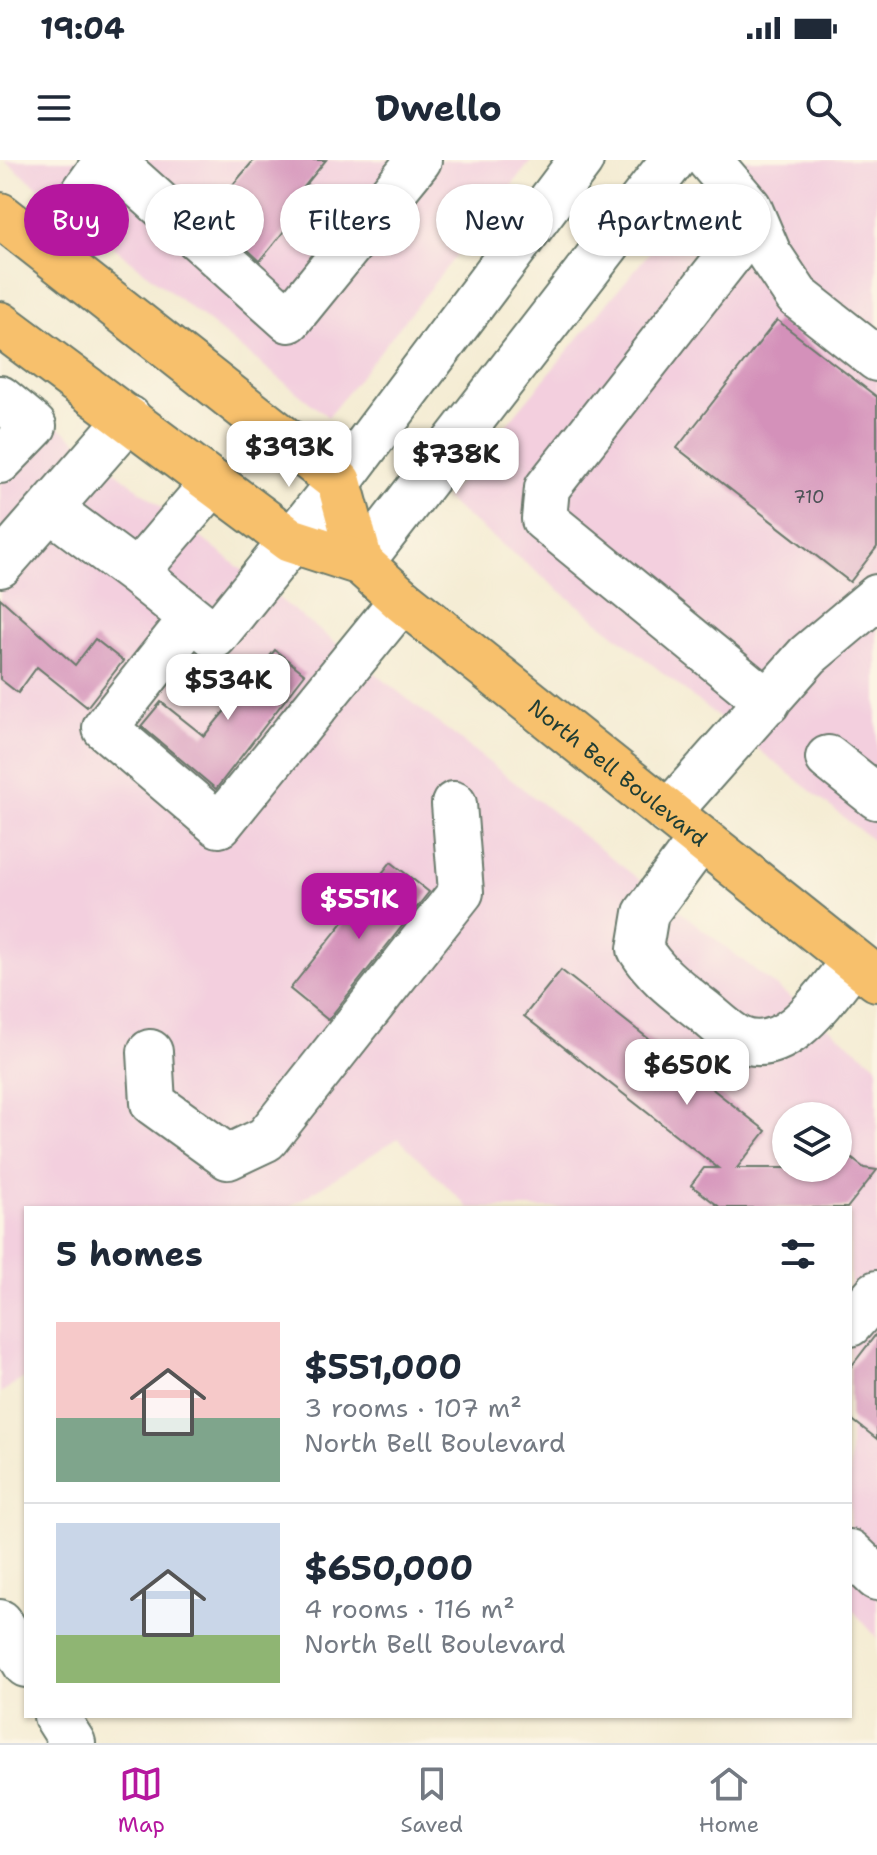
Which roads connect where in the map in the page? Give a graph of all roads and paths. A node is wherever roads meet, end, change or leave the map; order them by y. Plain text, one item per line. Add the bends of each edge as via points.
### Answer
1 (109, 160) edge
2 (419, 160) edge
3 (581, 160) edge
4 (673, 160) edge
5 (709, 160) edge
6 (91, 184) edge
7 (729, 184) edge
8 (0, 215) edge
9 (24, 233) edge
10 (54, 256) edge
11 (729, 256) edge
12 (770, 256) edge
13 (0, 324) edge
14 (40, 355) junction
15 (877, 359) edge
16 (3, 400) edge
17 (129, 418) junction
18 (0, 461) edge
19 (339, 482) junction
20 (213, 483) junction
21 (50, 509) junction
22 (290, 540) junction
23 (361, 563) junction
24 (0, 565) edge
25 (136, 573) junction
26 (877, 597) edge
27 (402, 600) junction
28 (192, 618) junction
29 (768, 702) junction
30 (828, 758) dead end
31 (877, 797) edge
32 (454, 804) dead end
33 (685, 826) junction
34 (865, 971) edge
35 (150, 1052) dead end
36 (877, 1293) edge
37 (852, 1322) edge
38 (852, 1554) edge
39 (877, 1578) edge
40 (0, 1622) edge
41 (24, 1662) edge
42 (57, 1718) edge
43 (73, 1743) edge

1 - 2 street via 289,320
1 - 6 street
3 - 19 street
4 - 23 street
5 - 7 street
8 - 9 main road
10 - 19 main road
11 - 29 street via 547,488 544,519
12 - 15 street via 797,296
13 - 14 main road, North Bell Boulevard
14 - 16 street
14 - 17 main road, North Bell Boulevard
16 - 18 street via 34,426
17 - 20 main road, North Bell Boulevard
17 - 21 street
19 - 22 street
19 - 23 main road
20 - 22 main road, North Bell Boulevard
20 - 25 street
21 - 24 street
21 - 25 street
22 - 23 main road, North Bell Boulevard
22 - 28 street via 215,636
23 - 27 main road, North Bell Boulevard
25 - 28 street
26 - 29 street via 808,655
27 - 28 street via 219,825 105,728
27 - 33 main road, North Bell Boulevard
29 - 33 street
30 - 31 street
32 - 35 street via 461,892 266,1139 228,1157 153,1103
33 - 34 main road, North Bell Boulevard
33 - 34 street via 646,913 640,949 655,972 739,1038 760,1044 783,1035
36 - 37 street
38 - 39 street
40 - 41 street
42 - 43 street

